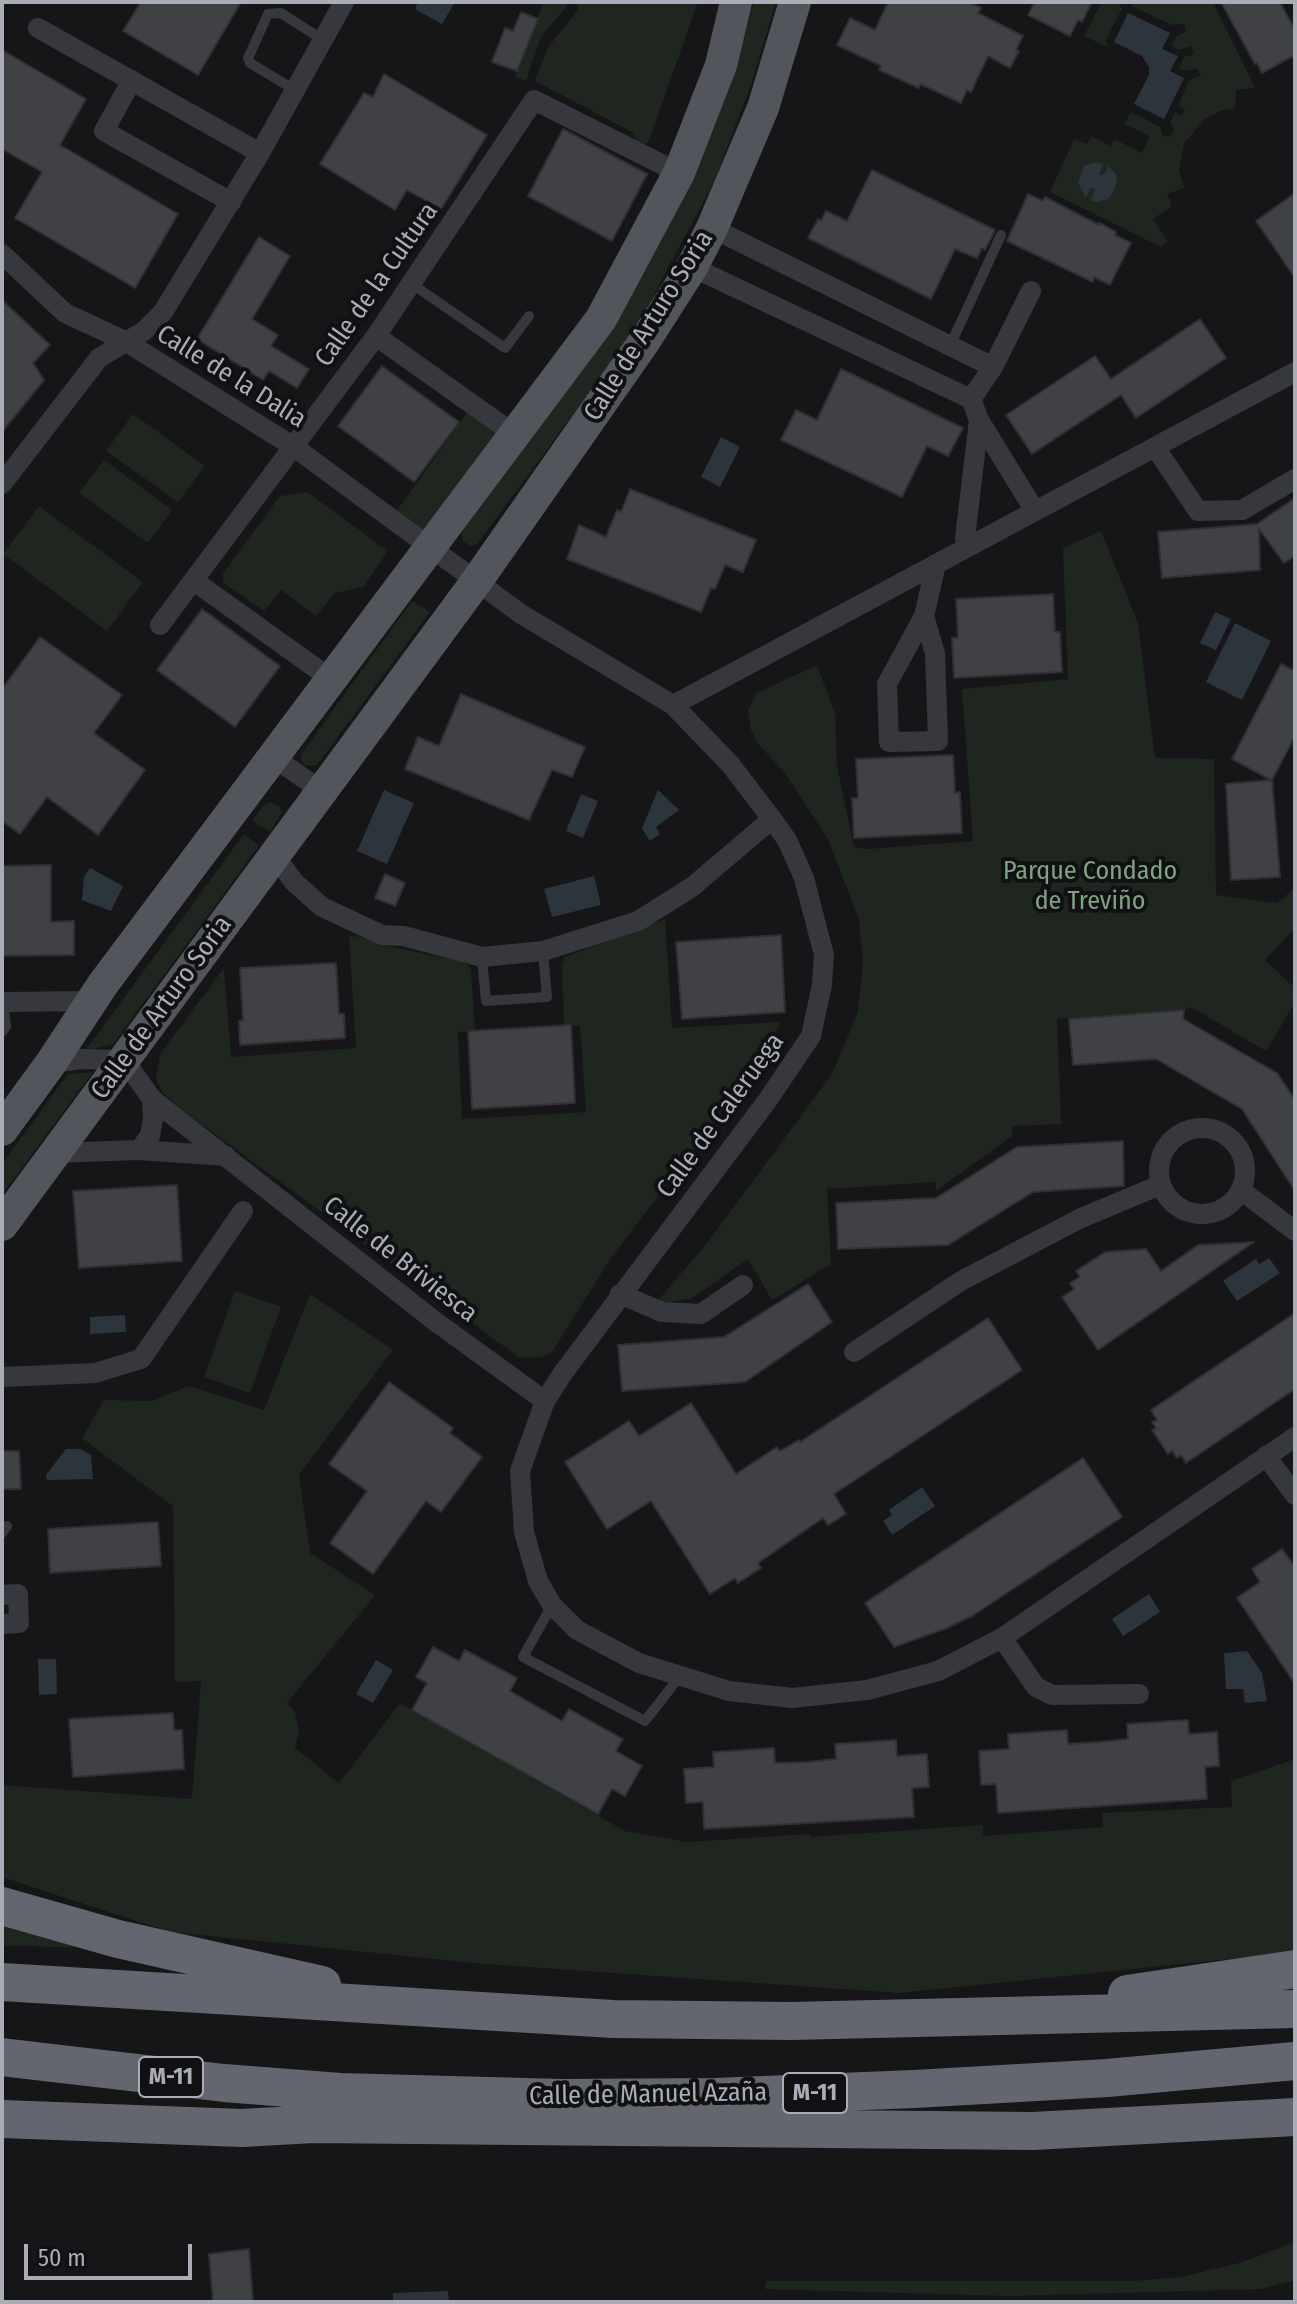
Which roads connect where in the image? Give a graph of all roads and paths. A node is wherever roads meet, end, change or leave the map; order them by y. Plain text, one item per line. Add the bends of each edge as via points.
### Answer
1 (344, 2) edge
2 (736, 2) edge
3 (795, 2) edge
4 (38, 28) dead end
5 (323, 40) junction
6 (132, 80) junction
7 (295, 90) junction
8 (260, 153) junction
9 (679, 173) junction
10 (231, 202) junction
11 (712, 228) junction
12 (1001, 235) dead end
13 (2, 254) edge
14 (692, 267) junction
15 (412, 284) junction
16 (1031, 291) dead end
17 (529, 316) dead end
18 (376, 336) junction
19 (125, 341) junction
20 (950, 346) junction
21 (993, 367) junction
22 (1295, 372) edge
23 (971, 399) junction
24 (979, 420) junction
25 (514, 434) junction
26 (294, 447) junction
27 (1155, 447) junction
28 (1295, 479) edge
29 (2, 484) edge
30 (1035, 511) junction
31 (967, 548) junction
32 (430, 549) junction
33 (936, 564) junction
34 (194, 581) junction
35 (476, 582) junction
36 (924, 616) junction
37 (160, 625) dead end
38 (331, 679) junction
39 (673, 705) junction
40 (272, 756) junction
41 (323, 792) junction
42 (772, 819) junction
43 (275, 856) junction
44 (543, 951) junction
45 (482, 957) junction
46 (90, 1001) junction
47 (3, 1002) edge
48 (2, 1032) edge
49 (124, 1060) junction
50 (51, 1063) junction
51 (152, 1099) junction
52 (2, 1130) edge
53 (139, 1150) junction
54 (55, 1153) junction
55 (226, 1156) junction
56 (1160, 1185) junction
57 (1242, 1191) junction
58 (243, 1211) dead end
59 (2, 1225) edge
60 (1295, 1231) edge
61 (743, 1285) dead end
62 (620, 1294) junction
63 (854, 1352) dead end
64 (2, 1377) edge
65 (545, 1401) junction
66 (1295, 1437) edge
67 (1266, 1456) junction
68 (1295, 1495) edge
69 (2, 1595) edge
70 (552, 1605) junction
71 (2, 1624) edge
72 (1002, 1638) junction
73 (680, 1676) junction
74 (1139, 1694) dead end
75 (2, 1906) edge
76 (1295, 1969) edge
77 (2, 1982) edge
78 (394, 2006) junction
79 (1295, 2009) edge
80 (937, 2019) junction
81 (2, 2057) edge
82 (1295, 2061) edge
83 (340, 2092) junction
84 (715, 2097) junction
85 (2, 2106) edge
86 (1295, 2117) edge
87 (2, 2119) edge
88 (1123, 2125) junction

1 - 5 street
2 - 9 main road, Calle de Arturo Soria via 721,65
3 - 11 main road, Calle de Arturo Soria via 763,108
4 - 6 street
5 - 7 street
5 - 7 lane via 281,13 268,14 248,58
6 - 8 street
6 - 10 street via 104,131
7 - 8 street
8 - 10 street
9 - 15 street, Calle de la Cultura via 534,100
9 - 25 main road, Calle de Arturo Soria via 601,319
10 - 19 street via 163,312
11 - 14 main road, Calle de Arturo Soria
11 - 20 street
12 - 20 lane
13 - 19 street, Calle de la Dalia via 65,313
14 - 23 street
14 - 35 main road, Calle de Arturo Soria
15 - 17 lane via 505,348
15 - 18 street, Calle de la Cultura
16 - 21 street
18 - 25 street
18 - 26 street, Calle de la Cultura
19 - 26 street, Calle de la Dalia
19 - 29 street via 99,358
20 - 21 street
21 - 23 street
22 - 27 street
23 - 24 street
24 - 30 street
24 - 31 street
25 - 32 main road, Calle de Arturo Soria
26 - 32 street, Calle de la Dalia
26 - 34 street, Calle de la Cultura
27 - 28 street via 1198,511 1242,510
27 - 30 street
30 - 31 street
31 - 33 street
32 - 35 street
32 - 38 main road, Calle de Arturo Soria
33 - 36 street
33 - 39 street
34 - 37 street, Calle de la Cultura
34 - 38 street
35 - 39 street, Calle de Caleruega
35 - 41 main road, Calle de Arturo Soria
36 - 36 street via 935,653 938,741 889,742 887,684
38 - 40 main road, Calle de Arturo Soria
39 - 42 street, Calle de Caleruega via 730,764
40 - 41 street
40 - 46 main road, Calle de Arturo Soria
41 - 43 main road, Calle de Arturo Soria
42 - 44 street via 692,887 638,921
42 - 62 street, Calle de Caleruega via 804,878 824,955 811,1036
43 - 45 street via 322,907 382,935
43 - 49 main road, Calle de Arturo Soria
44 - 45 street
44 - 45 lane via 547,997 486,1001
46 - 47 street
46 - 50 main road, Calle de Arturo Soria
47 - 48 lane
49 - 50 street
49 - 51 street, Calle de Briviesca
49 - 54 main road, Calle de Arturo Soria
50 - 52 main road, Calle de Arturo Soria
51 - 53 street via 150,1136
51 - 55 street, Calle de Briviesca
53 - 54 street
53 - 55 street
54 - 59 main road, Calle de Arturo Soria
55 - 65 street, Calle de Briviesca
56 - 57 street via 1175,1206 1199,1215 1224,1209
56 - 57 street via 1160,1157 1177,1134 1205,1126 1232,1137 1246,1162
56 - 63 street via 1079,1219 961,1281
57 - 60 street
58 - 64 street via 141,1359 95,1373
61 - 62 street via 701,1314 662,1312
62 - 65 street, Calle de Caleruega
65 - 70 street, Calle de Caleruega via 520,1471 524,1532 538,1581
66 - 67 street, Calle de Caleruega
67 - 68 street
67 - 72 street, Calle de Caleruega
69 - 71 street via 18,1594 19,1623
70 - 73 street, Calle de Caleruega via 577,1630 639,1663
70 - 73 lane via 523,1657 645,1721
72 - 73 street, Calle de Caleruega via 938,1671 852,1692 792,1698 729,1691
72 - 74 street via 1036,1687 1052,1695
75 - 78 highway
76 - 80 highway
77 - 78 highway
78 - 80 highway via 628,2019
79 - 80 highway
81 - 83 highway, Calle de Manuel Azaña / M-11
82 - 84 highway, Calle de Manuel Azaña / M-11 via 1107,2078
83 - 84 highway, Calle de Manuel Azaña / M-11
83 - 85 highway via 294,2106
84 - 88 highway via 774,2111
86 - 88 highway
87 - 88 highway via 242,2128 313,2124 1033,2131

